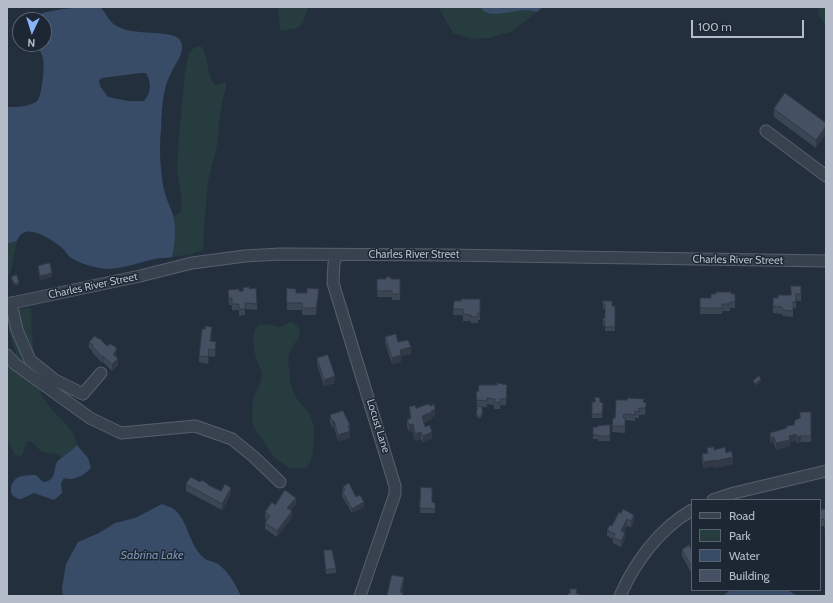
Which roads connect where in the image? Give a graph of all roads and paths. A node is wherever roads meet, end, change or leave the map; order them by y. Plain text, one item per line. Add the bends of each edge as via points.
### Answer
1 (766, 131) dead end
2 (826, 176) edge
3 (337, 255) junction
4 (826, 261) edge
5 (9, 304) edge
6 (7, 355) edge
7 (101, 373) dead end
8 (826, 471) edge
9 (280, 482) dead end
10 (716, 499) edge
11 (691, 511) edge
12 (360, 596) edge
13 (620, 596) edge

1 - 2 street
3 - 4 street, Charles River Street
3 - 5 street, Charles River Street via 224,258
3 - 12 street, Locust Lane via 333,283 395,486 395,494
5 - 7 street via 30,360 55,380 82,394
6 - 9 street via 15,364 90,418 121,433 195,426 232,439
8 - 10 street
11 - 13 street via 668,526 649,548 633,570

